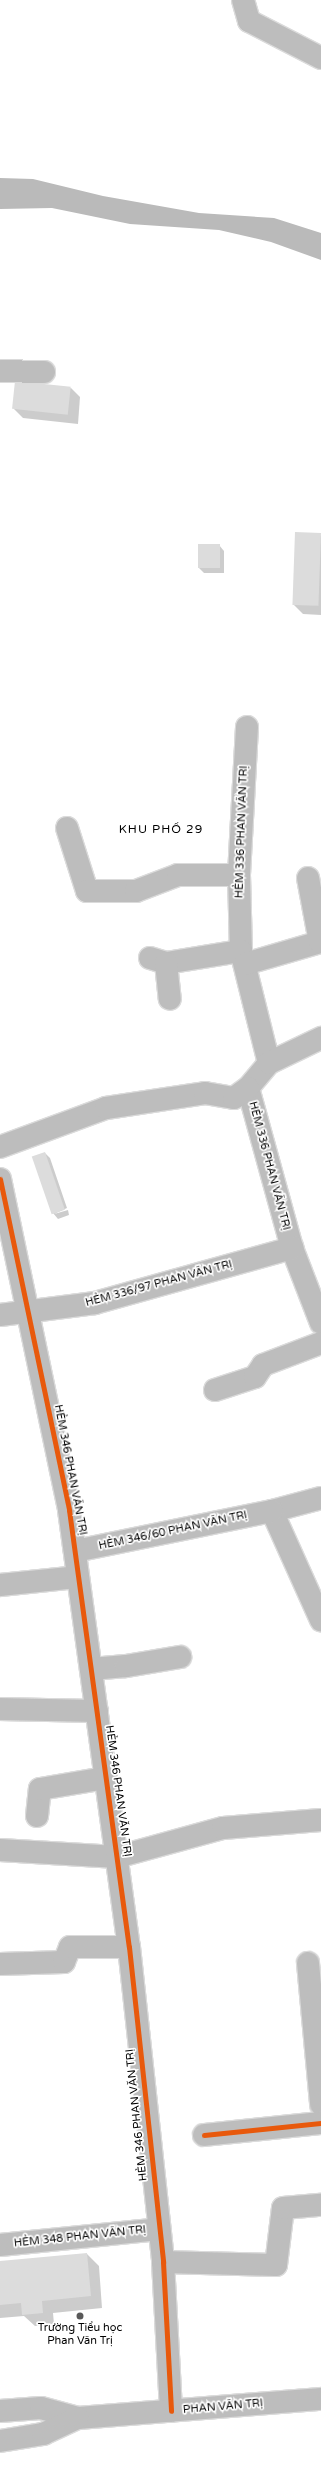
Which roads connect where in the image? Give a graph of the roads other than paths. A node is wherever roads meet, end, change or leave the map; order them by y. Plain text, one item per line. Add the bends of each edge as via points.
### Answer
1 (243, 0) edge
2 (321, 58) edge
3 (0, 371) edge
4 (44, 372) dead end
5 (247, 727) dead end
6 (67, 828) dead end
7 (239, 876) junction
8 (308, 878) dead end
9 (243, 957) junction
10 (170, 999) dead end
11 (321, 1038) edge
12 (269, 1063) junction
13 (248, 1088) junction
14 (0, 1147) edge
15 (0, 1179) edge
16 (292, 1248) junction
17 (28, 1313) junction
18 (0, 1315) edge
19 (321, 1323) edge
20 (321, 1343) edge
21 (215, 1390) dead end
22 (321, 1498) edge
23 (272, 1511) junction
24 (74, 1551) junction
25 (78, 1577) junction
26 (0, 1585) edge
27 (321, 1620) edge
28 (180, 1657) dead end
29 (91, 1669) junction
30 (0, 1709) edge
31 (97, 1711) junction
32 (106, 1778) junction
33 (37, 1816) dead end
34 (321, 1820) edge
35 (0, 1850) edge
36 (117, 1857) junction
37 (129, 1947) junction
38 (308, 1963) dead end
39 (0, 1964) edge
40 (321, 2104) edge
41 (321, 2124) edge
42 (204, 2135) dead end
43 (321, 2205) edge
44 (159, 2229) junction
45 (0, 2245) edge
46 (163, 2262) junction
47 (321, 2399) edge
48 (0, 2411) edge
49 (172, 2411) junction
50 (78, 2418) junction
51 (0, 2441) edge

1 - 2 street via 249,21
3 - 4 street
5 - 7 street, HẺM 336 PHAN VĂN TRỊ
6 - 7 street via 87,891 136,891 178,875
7 - 9 street, HẺM 336 PHAN VĂN TRỊ
8 - 9 street via 320,942
9 - 10 street via 158,960
9 - 12 street, HẺM 336 PHAN VĂN TRỊ
11 - 12 street
12 - 13 street, HẺM 336 PHAN VĂN TRỊ
13 - 14 street via 234,1098 204,1093 106,1108
13 - 16 street, HẺM 336 PHAN VĂN TRỊ
15 - 17 street, HẺM 346 PHAN VĂN TRỊ
16 - 17 street, HẺM 336/97 PHAN VĂN TRỊ via 95,1303
16 - 19 street, HẺM 336 PHAN VĂN TRỊ
17 - 18 street, HẺM 336/97 PHAN VĂN TRỊ
17 - 24 street, HẺM 346 PHAN VĂN TRỊ via 69,1510
20 - 21 street via 263,1365 255,1377
22 - 23 street
23 - 24 street, HẺM 346/60 PHAN VĂN TRỊ
23 - 27 street
24 - 25 street, HẺM 346 PHAN VĂN TRỊ
25 - 26 street
25 - 29 street, HẺM 346 PHAN VĂN TRỊ
28 - 29 street
29 - 31 street, HẺM 346 PHAN VĂN TRỊ
30 - 31 street
31 - 32 street, HẺM 346 PHAN VĂN TRỊ
32 - 33 street via 40,1789
32 - 36 street, HẺM 346 PHAN VĂN TRỊ
34 - 36 street via 223,1828
35 - 36 street
36 - 37 street, HẺM 346 PHAN VĂN TRỊ
37 - 39 street via 70,1948 64,1962
37 - 44 street, HẺM 346 PHAN VĂN TRỊ
38 - 40 street
41 - 42 street
43 - 46 street via 282,2208 276,2265
44 - 45 street, HẺM 348 PHAN VĂN TRỊ
44 - 46 street, HẺM 346 PHAN VĂN TRỊ
46 - 49 street, HẺM 346 PHAN VĂN TRỊ
47 - 49 street, PHAN VĂN TRỊ
48 - 50 street, PHAN VĂN TRỊ via 41,2408
49 - 50 street, PHAN VĂN TRỊ
50 - 51 street, PHAN VĂN TRỊ via 43,2434

